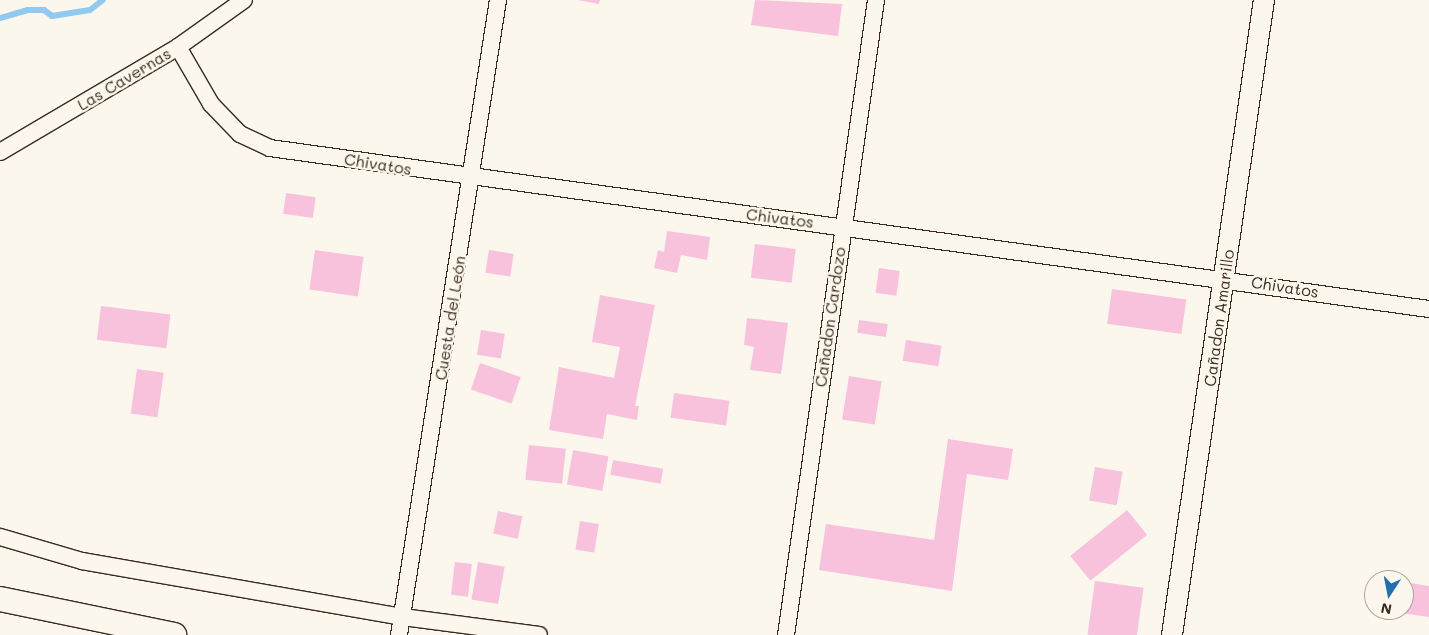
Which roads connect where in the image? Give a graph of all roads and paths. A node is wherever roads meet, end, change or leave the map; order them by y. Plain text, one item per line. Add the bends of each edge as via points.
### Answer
1 (244, 0) edge
2 (498, 0) edge
3 (876, 0) edge
4 (1264, 0) edge
5 (178, 47) junction
6 (0, 152) edge
7 (472, 178) junction
8 (843, 227) junction
9 (1225, 278) junction
10 (1429, 310) edge
11 (0, 537) edge
12 (0, 599) edge
13 (403, 617) junction
14 (174, 635) edge
15 (399, 635) edge
16 (539, 635) edge
17 (786, 635) edge
18 (1172, 635) edge

1 - 5 street, Las Cavernas
2 - 7 street, Cuesta del León
3 - 8 street, Cañadon Cardozo
4 - 9 street, Cañadon Amarillo
5 - 6 street, Las Cavernas
5 - 7 street, Chivatos via 211,104 240,134 270,148
7 - 8 street, Chivatos
7 - 13 street, Cuesta del León
8 - 9 street, Chivatos
8 - 17 street, Cañadon Cardozo
9 - 10 street, Chivatos
9 - 18 street, Cañadon Amarillo
11 - 13 street via 82,561
12 - 14 main road
13 - 15 street, Cuesta del León
13 - 16 street

